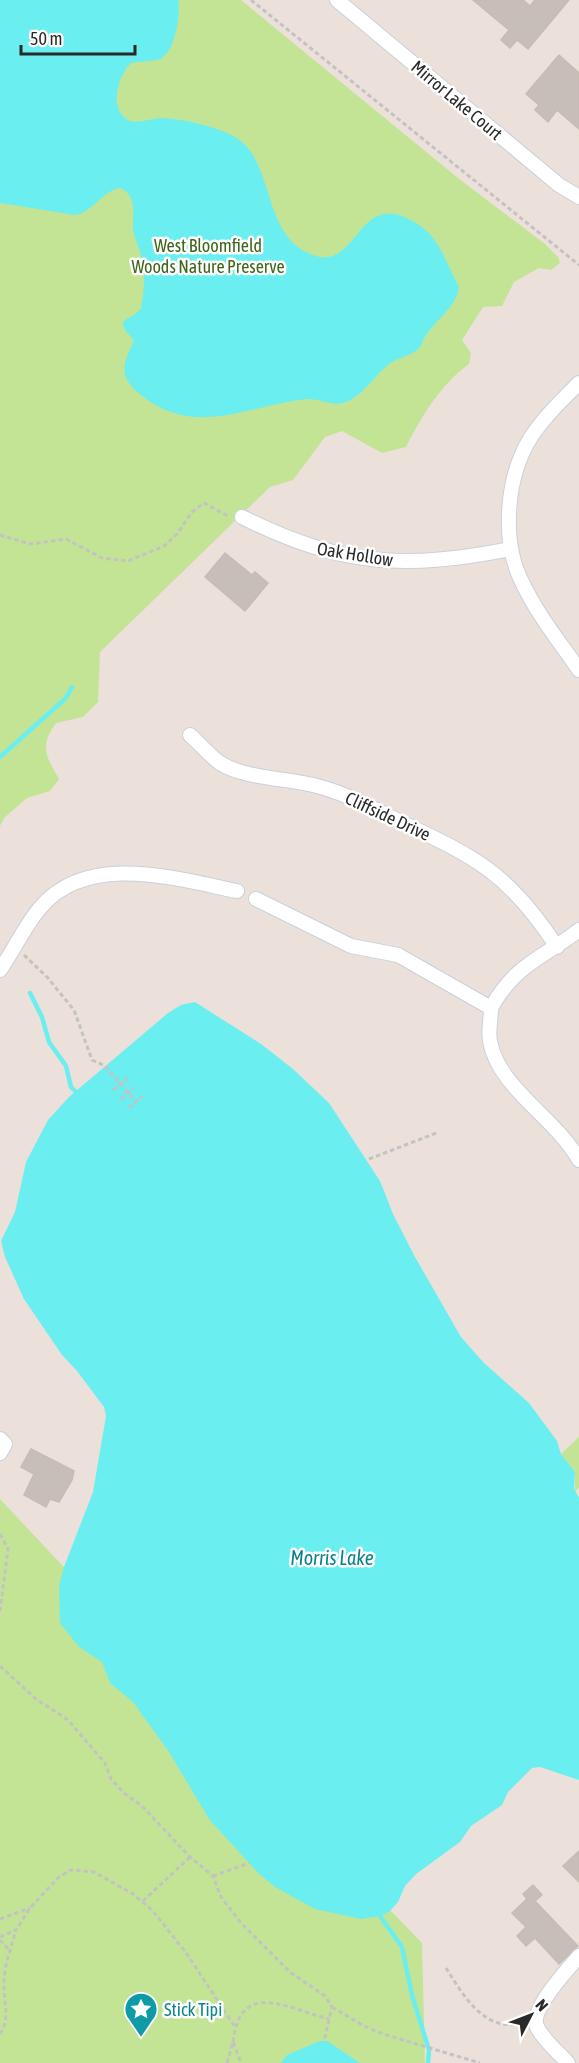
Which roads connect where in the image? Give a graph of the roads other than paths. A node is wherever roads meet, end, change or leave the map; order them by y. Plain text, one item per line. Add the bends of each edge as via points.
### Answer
1 (337, 0) edge
2 (579, 197) edge
3 (579, 382) edge
4 (243, 517) road end
5 (510, 549) junction
6 (577, 663) edge
7 (190, 735) dead end
8 (237, 891) dead end
9 (256, 899) dead end
10 (579, 930) edge
11 (557, 947) junction
12 (0, 970) edge
13 (491, 1008) junction
14 (579, 1160) edge
15 (0, 1439) edge
16 (0, 1453) edge
17 (579, 1956) edge
18 (568, 2063) edge

1 - 2 street, Mirror Lake Court via 559,185
3 - 5 street via 530,438 510,501
4 - 5 street, Oak Hollow via 304,545 380,562 464,558
5 - 6 street via 525,589
7 - 11 street, Cliffside Drive via 221,764 345,795 460,850 514,890
8 - 12 street via 133,873 93,877 65,887 41,906
9 - 13 street via 351,946 398,955
10 - 11 street
11 - 13 street via 514,974
13 - 14 street via 490,1041 506,1078 549,1119
15 - 16 street via 4,1444
17 - 18 street via 543,2002 535,2025

